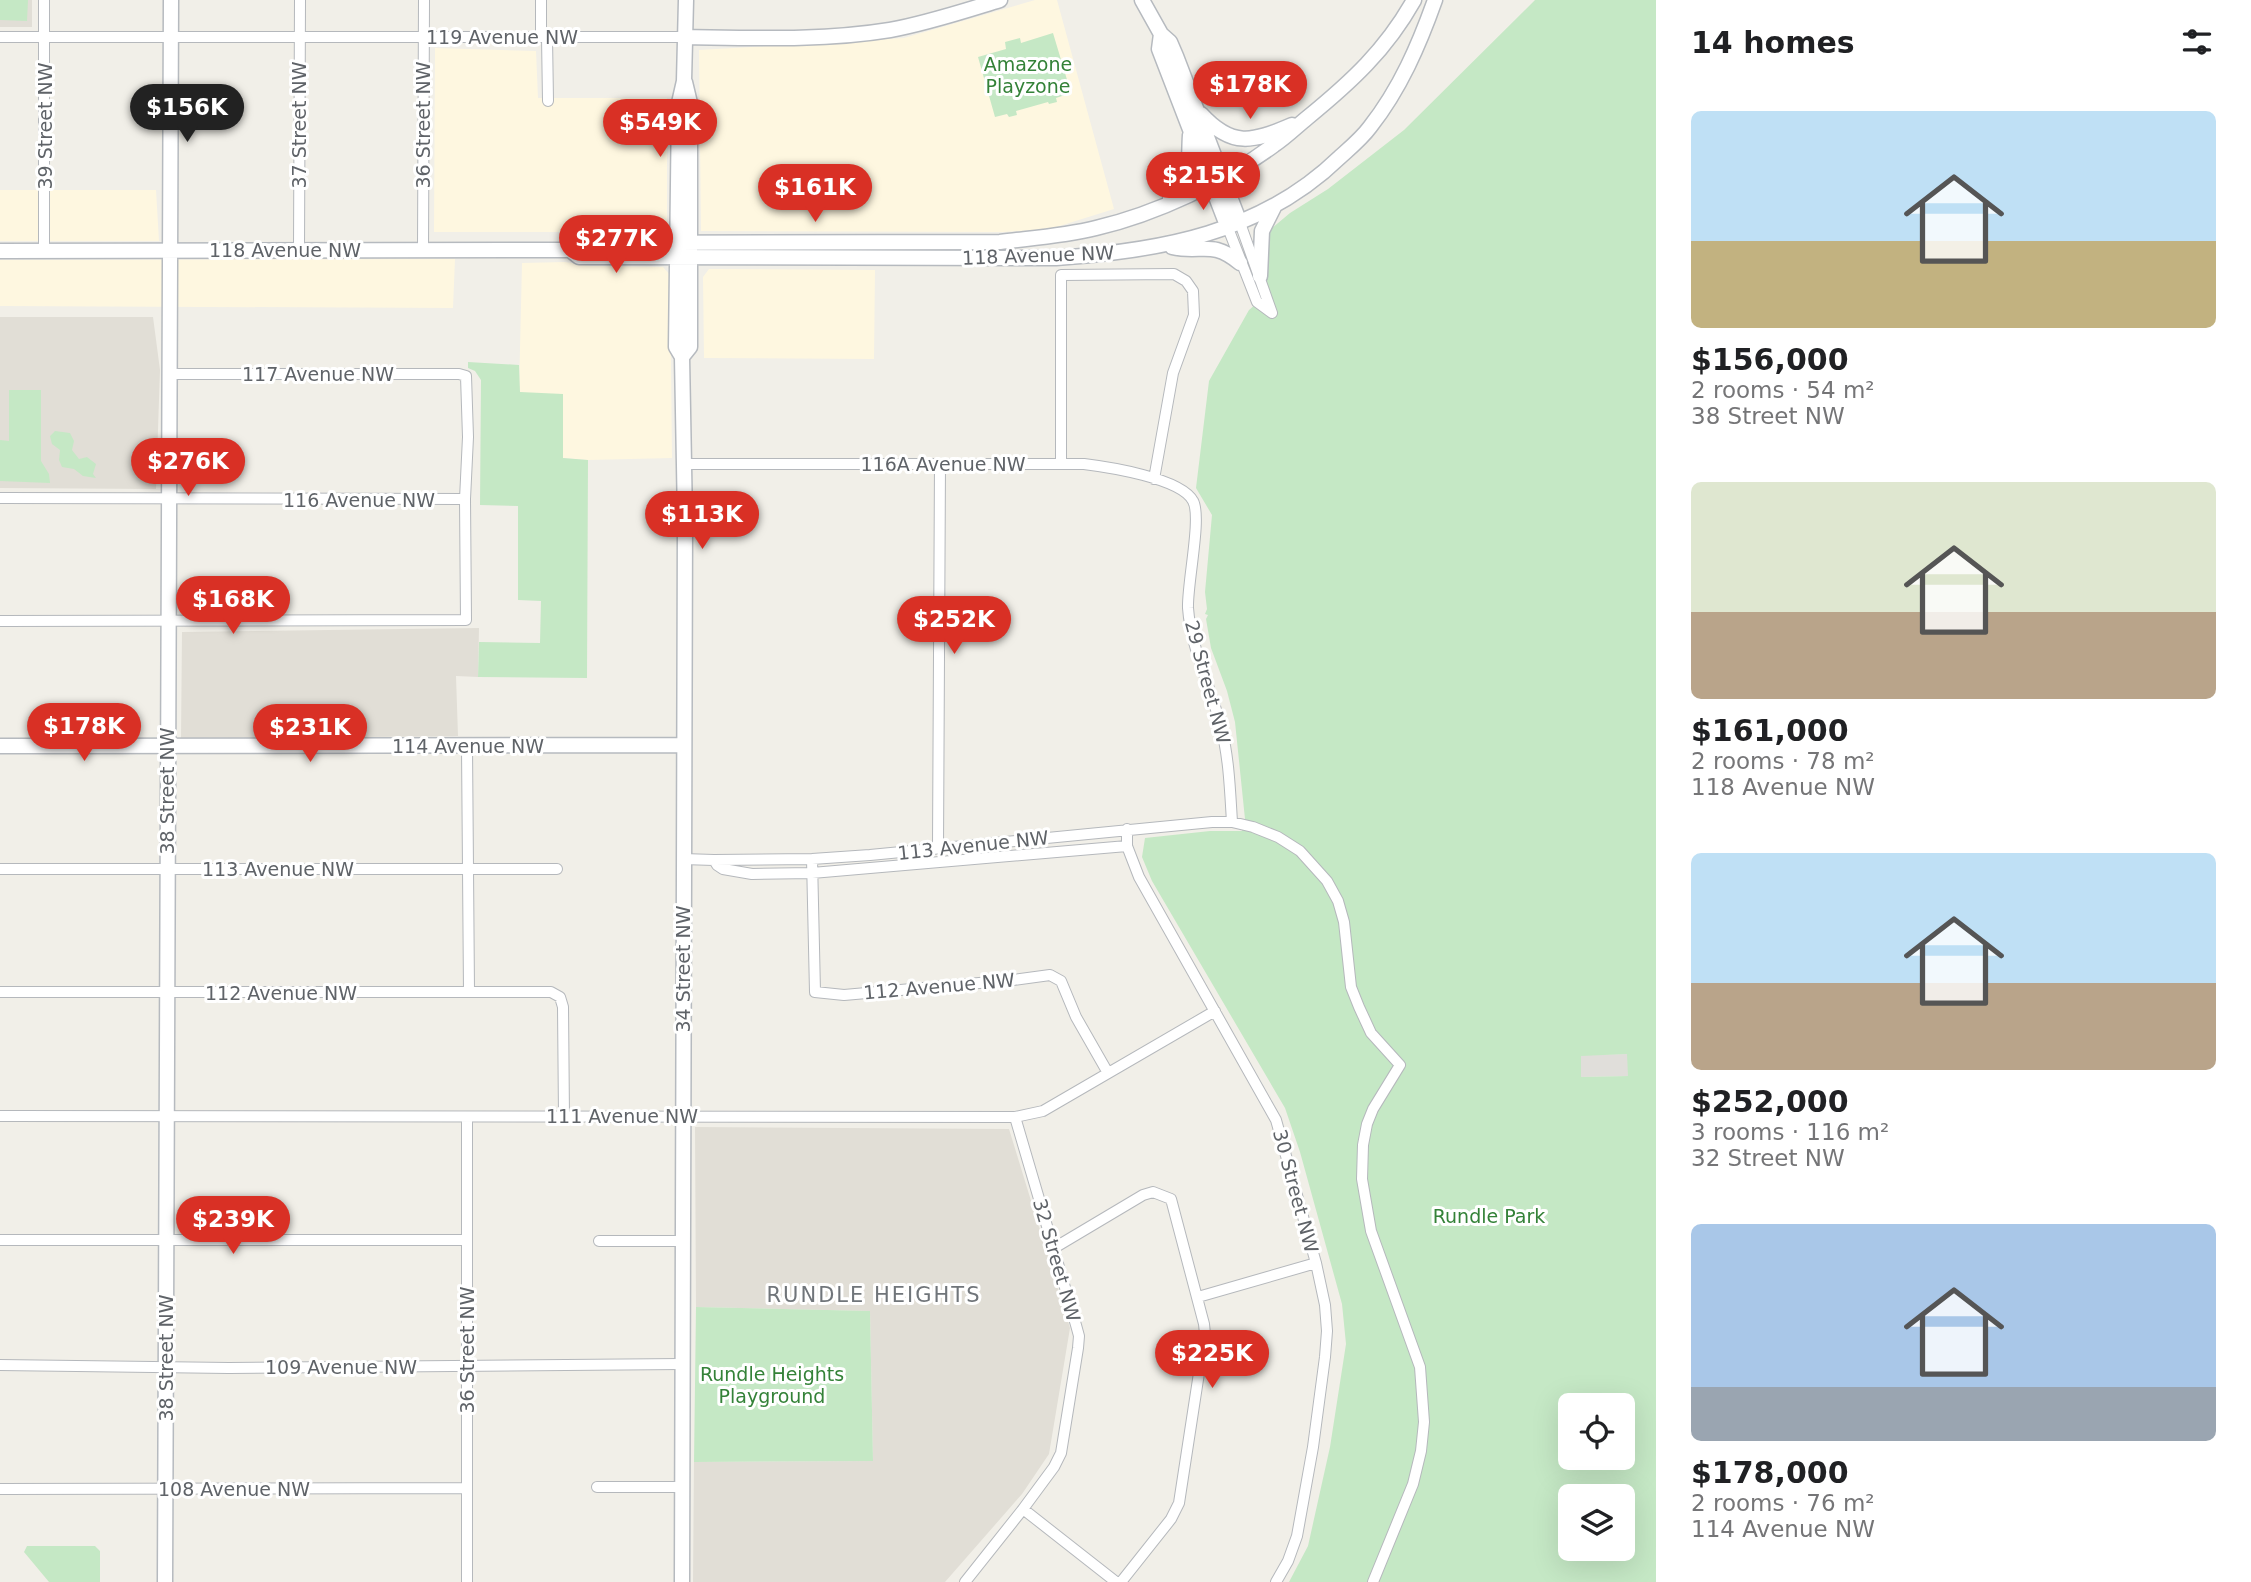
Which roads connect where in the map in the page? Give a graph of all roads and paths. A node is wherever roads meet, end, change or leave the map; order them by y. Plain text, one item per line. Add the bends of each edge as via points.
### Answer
1 (44, 0) edge
2 (171, 0) edge
3 (300, 0) edge
4 (424, 0) edge
5 (541, 0) edge
6 (685, 0) edge
7 (1000, 0) edge
8 (1142, 0) edge
9 (1414, 0) edge
10 (1435, 0) edge
11 (1161, 34) junction
12 (0, 37) edge
13 (45, 37) junction
14 (170, 37) junction
15 (300, 37) junction
16 (424, 37) junction
17 (544, 37) junction
18 (685, 37) junction
19 (548, 102) dead end
20 (1195, 107) junction
21 (1306, 119) junction
22 (1191, 131) junction
23 (1216, 181) junction
24 (1275, 206) junction
25 (1160, 208) junction
26 (1234, 225) junction
27 (1165, 244) junction
28 (299, 250) junction
29 (423, 250) junction
30 (684, 250) junction
31 (0, 251) edge
32 (44, 251) junction
33 (169, 251) junction
34 (1240, 263) junction
35 (1260, 276) junction
36 (171, 374) junction
37 (684, 464) junction
38 (940, 464) junction
39 (1061, 464) junction
40 (1154, 479) junction
41 (0, 498) edge
42 (170, 499) junction
43 (465, 499) junction
44 (1193, 501) joint
45 (169, 620) junction
46 (0, 621) edge
47 (168, 745) junction
48 (683, 745) junction
49 (0, 746) edge
50 (467, 747) junction
51 (1232, 822) junction
52 (1127, 830) junction
53 (1127, 846) junction
54 (938, 847) junction
55 (683, 859) junction
56 (812, 859) junction
57 (714, 860) junction
58 (468, 868) junction
59 (0, 869) edge
60 (167, 869) junction
61 (557, 869) dead end
62 (812, 873) junction
63 (469, 991) junction
64 (0, 992) edge
65 (167, 993) junction
66 (1216, 1011) junction
67 (1108, 1073) junction
68 (683, 1115) junction
69 (0, 1116) edge
70 (166, 1117) junction
71 (467, 1117) junction
72 (564, 1117) junction
73 (1015, 1117) junction
74 (0, 1240) edge
75 (166, 1240) junction
76 (467, 1240) junction
77 (599, 1241) dead end
78 (682, 1241) junction
79 (1054, 1248) junction
80 (1315, 1263) junction
81 (1198, 1297) junction
82 (682, 1364) junction
83 (0, 1366) edge
84 (467, 1366) junction
85 (166, 1367) junction
86 (597, 1487) dead end
87 (682, 1487) junction
88 (467, 1488) junction
89 (0, 1489) edge
90 (166, 1489) junction
91 (1023, 1509) junction
92 (165, 1582) edge
93 (467, 1582) edge
94 (682, 1582) edge
95 (965, 1582) edge
96 (1116, 1582) edge
97 (1121, 1582) edge
98 (1276, 1582) edge
99 (1373, 1582) edge

1 - 13 street, 39 Street NW
2 - 14 street, 38 Street NW
3 - 15 street, 37 Street NW
4 - 16 street, 36 Street NW
5 - 17 street
6 - 18 street, 34 Street NW
7 - 18 street, 119 Avenue NW via 890,30 779,38
8 - 11 street
9 - 21 street, 118 Avenue NW via 1390,39 1360,74
10 - 24 street, 118 Avenue NW via 1408,68 1369,130 1322,174
11 - 20 street via 1170,42
11 - 22 street via 1159,50
12 - 13 street, 119 Avenue NW
13 - 14 street, 119 Avenue NW
13 - 32 street, 39 Street NW
14 - 15 street, 119 Avenue NW
14 - 33 street, 38 Street NW
15 - 16 street, 119 Avenue NW
15 - 28 street, 37 Street NW
16 - 17 street, 119 Avenue NW
16 - 29 street, 36 Street NW
17 - 18 street, 119 Avenue NW
17 - 19 street
18 - 30 street, 34 Street NW via 679,103
20 - 21 street via 1221,133 1239,139 1263,136
20 - 23 street
21 - 23 street, 118 Avenue NW via 1274,146
22 - 23 street
22 - 25 street via 1188,178
23 - 25 street, 118 Avenue NW
23 - 26 street
24 - 26 street, 118 Avenue NW
24 - 35 street via 1262,231
25 - 30 street, 118 Avenue NW via 1097,228 1000,242
26 - 27 street, 118 Avenue NW
26 - 34 street
26 - 35 street
27 - 30 street, 118 Avenue NW via 1056,258
27 - 34 street via 1176,249 1216,248
28 - 29 street, 118 Avenue NW
28 - 33 street, 118 Avenue NW
29 - 30 street, 118 Avenue NW via 570,250 579,257
30 - 37 street, 34 Street NW via 676,347 682,357
31 - 32 street, 118 Avenue NW
32 - 33 street, 118 Avenue NW
33 - 36 street, 38 Street NW
34 - 35 street via 1257,302 1272,313
36 - 42 street, 38 Street NW
36 - 43 street, 117 Avenue NW via 466,376
37 - 38 street, 116A Avenue NW
37 - 48 street, 34 Street NW
38 - 39 street, 116A Avenue NW
38 - 54 street
39 - 40 street, 116A Avenue NW via 1114,467
39 - 40 street via 1061,275 1174,274 1192,291 1194,315 1173,373
40 - 44 street, 116A Avenue NW via 1180,489
41 - 42 street, 116 Avenue NW
42 - 43 street, 116 Avenue NW
42 - 45 street, 38 Street NW
43 - 45 street via 466,620
44 - 51 street, 29 Street NW via 1196,519 1188,609 1197,655 1225,743
45 - 46 street
45 - 47 street, 38 Street NW
47 - 49 street, 114 Avenue NW
47 - 50 street, 114 Avenue NW
47 - 60 street, 38 Street NW
48 - 50 street, 114 Avenue NW
48 - 55 street, 34 Street NW
50 - 58 street
51 - 52 street, 113 Avenue NW
51 - 99 street via 1289,844 1327,881 1344,922 1351,987 1371,1033 1400,1065 1367,1124 1362,1179 1371,1231 1420,1367 1424,1422 1413,1484
52 - 53 street, 30 Street NW
52 - 54 street, 113 Avenue NW
53 - 62 street, 113 Avenue NW
53 - 66 street, 30 Street NW via 1139,877
54 - 56 street, 113 Avenue NW
55 - 57 street, 113 Avenue NW
55 - 68 street, 34 Street NW
56 - 57 street, 113 Avenue NW
56 - 62 street
57 - 62 street, 113 Avenue NW via 723,869 752,874
58 - 60 street, 113 Avenue NW
58 - 61 street, 113 Avenue NW
58 - 63 street
59 - 60 street, 113 Avenue NW
60 - 65 street, 38 Street NW
62 - 67 street, 112 Avenue NW via 816,992 844,995 1050,975 1061,982
63 - 65 street, 112 Avenue NW
63 - 72 street, 112 Avenue NW via 551,992 560,997
64 - 65 street, 112 Avenue NW
65 - 70 street, 38 Street NW
66 - 67 street, 111 Avenue NW
66 - 80 street, 30 Street NW via 1276,1120
67 - 73 street, 111 Avenue NW via 1043,1111
68 - 72 street, 111 Avenue NW
68 - 73 street, 111 Avenue NW
68 - 78 street, 34 Street NW
69 - 70 street, 111 Avenue NW
70 - 71 street, 111 Avenue NW
70 - 75 street, 38 Street NW
71 - 72 street, 111 Avenue NW
71 - 76 street, 36 Street NW
73 - 79 street, 32 Street NW
74 - 75 street
75 - 76 street
75 - 85 street, 38 Street NW
76 - 84 street, 36 Street NW
77 - 78 street
78 - 82 street, 34 Street NW
79 - 81 street via 1143,1195 1162,1195 1171,1199 1175,1208
79 - 91 street, 32 Street NW via 1079,1336 1078,1348 1061,1453
80 - 81 street
80 - 98 street, 30 Street NW via 1327,1331 1314,1447 1300,1521
81 - 97 street via 1205,1334 1179,1503 1171,1520
82 - 84 street, 109 Avenue NW
82 - 87 street, 34 Street NW
83 - 85 street, 109 Avenue NW
84 - 85 street, 109 Avenue NW
84 - 88 street, 36 Street NW
85 - 90 street, 38 Street NW
86 - 87 street
87 - 94 street, 34 Street NW
88 - 90 street, 108 Avenue NW
88 - 93 street, 36 Street NW
89 - 90 street, 108 Avenue NW
90 - 92 street, 38 Street NW
91 - 95 street, 32 Street NW
91 - 96 street

